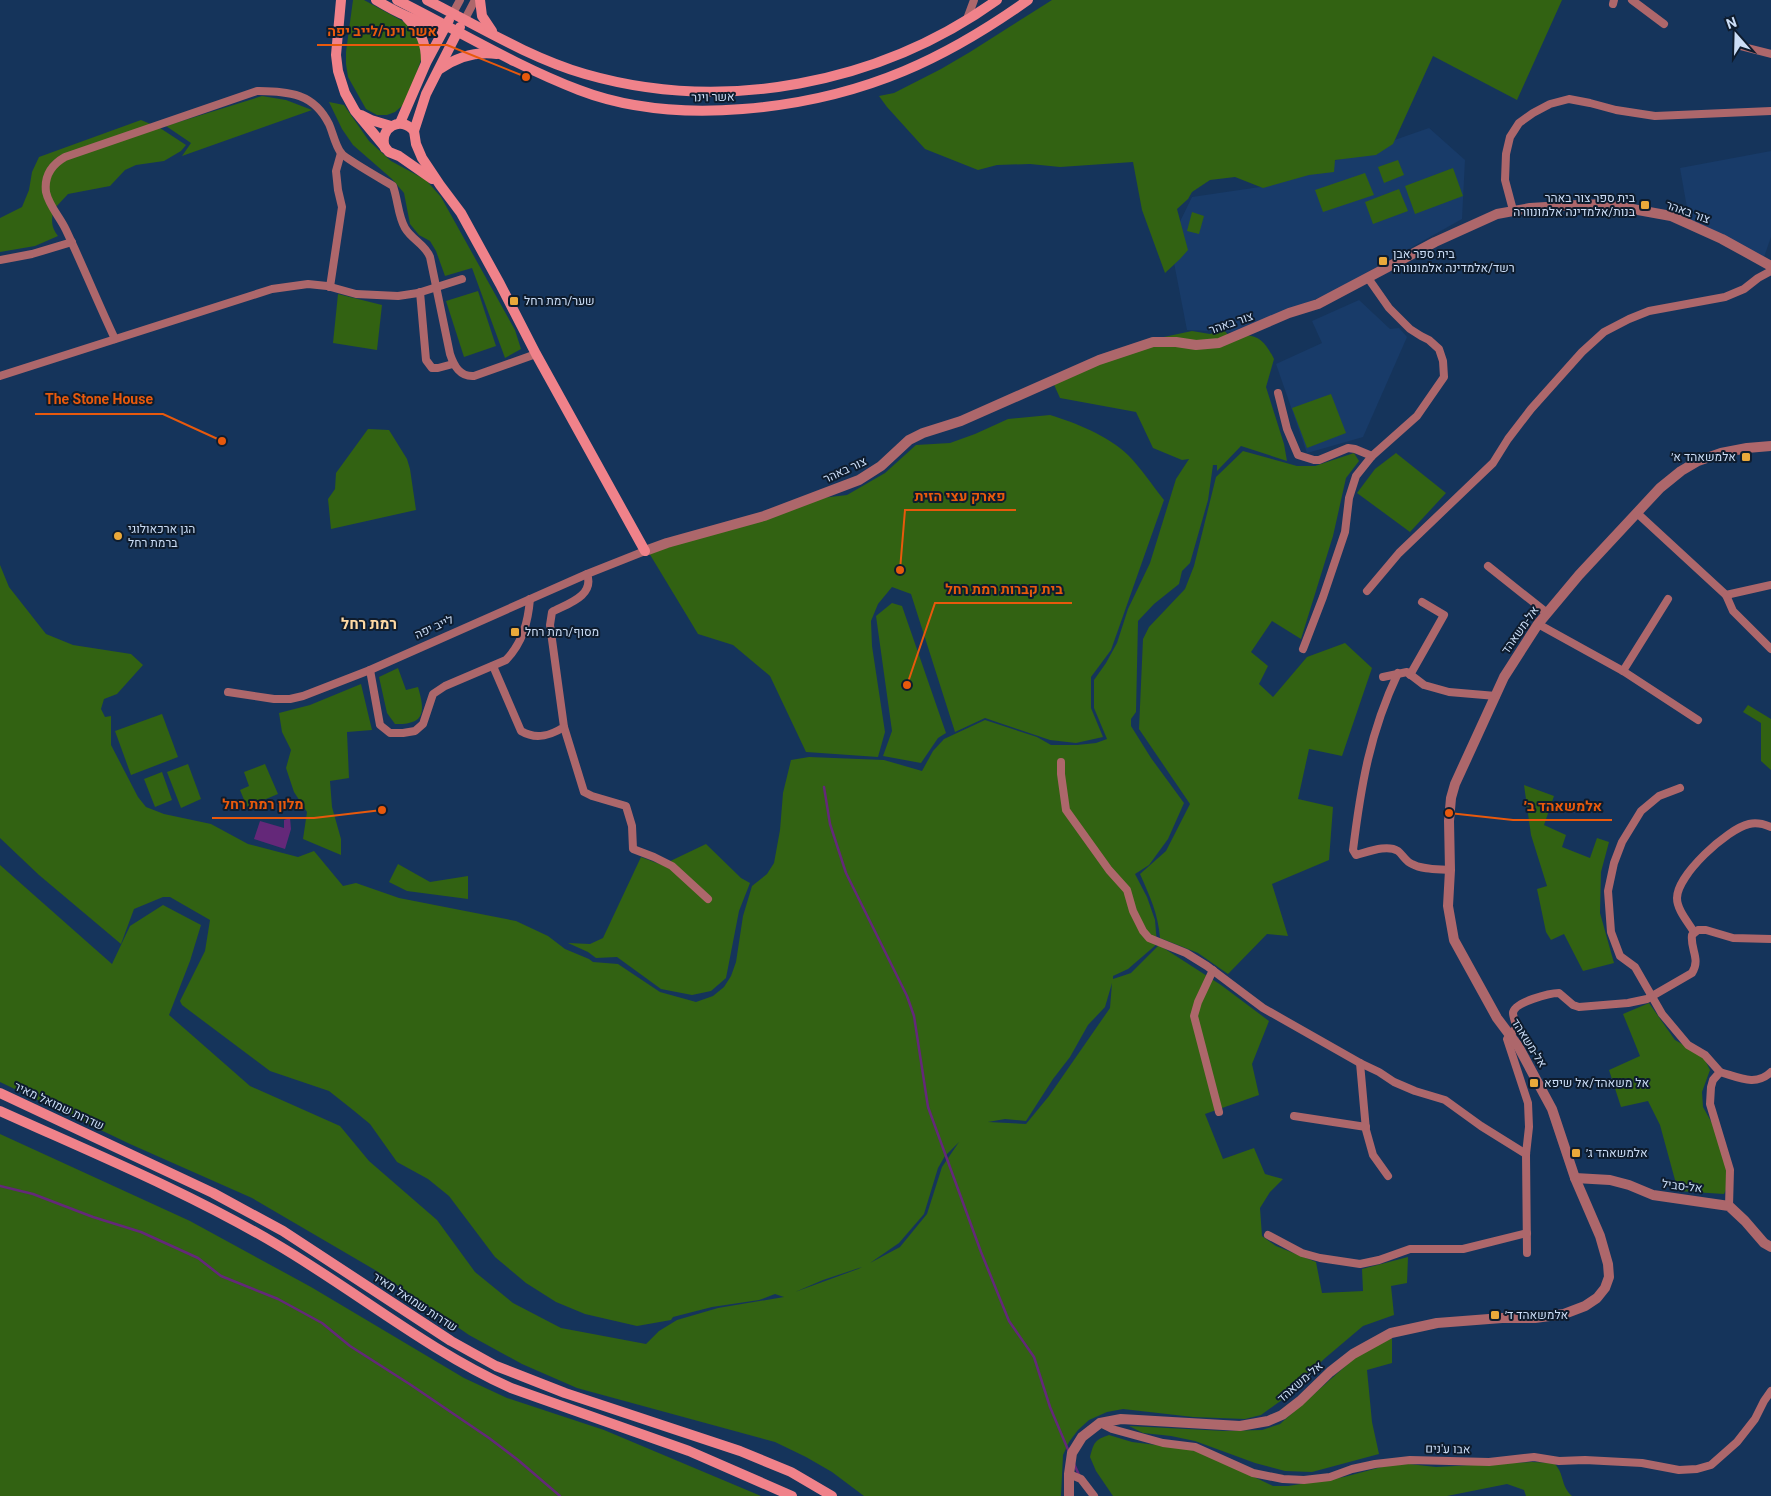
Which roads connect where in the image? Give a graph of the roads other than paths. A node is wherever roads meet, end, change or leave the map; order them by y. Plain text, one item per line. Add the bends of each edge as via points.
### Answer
1 (376, 0) edge
2 (397, 0) edge
3 (427, 0) edge
4 (460, 0) edge
5 (475, 0) edge
6 (480, 0) edge
7 (974, 0) edge
8 (997, 0) edge
9 (1028, 0) edge
10 (1632, 0) edge
11 (341, 1) edge
12 (453, 13) junction
13 (404, 15) junction
14 (464, 19) junction
15 (966, 21) junction
16 (1664, 24) dead end
17 (446, 25) junction
18 (458, 31) junction
19 (496, 36) junction
20 (1740, 46) dead end
21 (502, 54) junction
22 (1771, 54) edge
23 (426, 63) junction
24 (438, 71) junction
25 (355, 111) junction
26 (1771, 111) edge
27 (396, 125) junction
28 (414, 131) junction
29 (416, 144) junction
30 (386, 148) junction
31 (341, 153) junction
32 (399, 156) junction
33 (440, 185) junction
34 (1512, 210) junction
35 (72, 242) junction
36 (0, 260) edge
37 (1771, 266) edge
38 (1771, 271) edge
39 (1368, 278) junction
40 (462, 279) dead end
41 (330, 287) junction
42 (436, 287) junction
43 (420, 292) junction
44 (115, 339) junction
45 (536, 354) junction
46 (453, 364) junction
47 (0, 376) edge
48 (1278, 392) dead end
49 (1771, 446) edge
50 (1372, 456) junction
51 (1636, 514) junction
52 (645, 551) junction
53 (1488, 566) dead end
54 (587, 574) junction
55 (1771, 585) edge
56 (1368, 591) dead end
57 (1726, 595) junction
58 (530, 599) junction
59 (1668, 599) dead end
60 (1422, 602) dead end
61 (1547, 613) junction
62 (1538, 624) junction
63 (1771, 649) edge
64 (1303, 650) dead end
65 (492, 666) junction
66 (370, 670) junction
67 (1623, 671) junction
68 (1398, 673) junction
69 (1410, 675) junction
70 (1383, 677) dead end
71 (228, 692) dead end
72 (1496, 696) junction
73 (1698, 720) dead end
74 (564, 727) junction
75 (1061, 762) dead end
76 (1680, 788) dead end
77 (1771, 827) edge
78 (1450, 870) junction
79 (708, 899) dead end
80 (1694, 932) junction
81 (1771, 939) edge
82 (1213, 970) junction
83 (1652, 997) junction
84 (1510, 1035) junction
85 (1360, 1063) junction
86 (1720, 1072) junction
87 (1771, 1072) edge
88 (0, 1093) edge
89 (0, 1111) edge
90 (1219, 1112) dead end
91 (1294, 1116) dead end
92 (1366, 1127) junction
93 (1526, 1154) junction
94 (1388, 1176) dead end
95 (1574, 1178) junction
96 (1729, 1206) junction
97 (1527, 1232) junction
98 (1268, 1235) dead end
99 (1771, 1247) edge
100 (1527, 1253) dead end
101 (1771, 1391) edge
102 (1100, 1423) junction
103 (1069, 1474) junction
104 (792, 1496) edge
105 (832, 1496) edge
106 (1068, 1496) edge
107 (1094, 1496) edge

1 - 13 main road
2 - 17 main road, אשר וינר
3 - 12 main road, אשר וינר
4 - 12 street
5 - 14 street
6 - 19 main road via 484,21
7 - 15 street
8 - 15 main road, אשר וינר
9 - 21 main road, אשר וינר via 1001,19 905,71 815,99 760,108 674,109 611,100 580,90
10 - 16 street
11 - 25 main road via 336,56 345,93
12 - 14 main road, אשר וינר
12 - 17 main road
13 - 17 main road via 428,24
13 - 23 main road via 421,33
14 - 18 main road
14 - 19 main road, אשר וינר
15 - 19 main road, אשר וינר via 908,51 846,72 794,86 726,91 691,91 615,82 548,60
17 - 18 main road, אשר וינר
17 - 23 main road
18 - 21 main road, אשר וינר
18 - 24 main road
20 - 22 street
21 - 24 main road via 470,55
23 - 27 main road
24 - 28 main road
25 - 27 main road via 371,120
25 - 30 main road
26 - 34 street via 1655,116 1569,99 1550,104 1519,123 1510,137 1505,180
27 - 28 main road via 408,125
27 - 30 main road via 384,133
28 - 29 main road
29 - 32 main road via 411,152
29 - 33 main road
30 - 32 main road
31 - 35 street via 314,102 302,96 256,90 55,163 46,181 46,192
31 - 41 street via 336,171 342,207
31 - 42 street via 393,186 404,226 410,236 427,249
32 - 33 main road
33 - 45 main road via 461,213
34 - 37 street, צור באהר via 1604,204 1672,216
34 - 39 street, צור באהר via 1465,228
35 - 36 street
35 - 44 street
38 - 56 street via 1725,297 1650,311 1604,332 1531,409 1493,463 1399,553
39 - 50 street via 1389,308 1410,329 1438,349 1444,377 1417,416
39 - 52 street, צור באהר via 1318,304 1219,343 1153,342 1099,360 961,421 909,440 882,466 859,480 764,516
40 - 42 street
41 - 43 street via 372,296
41 - 44 street via 308,284 272,289
42 - 43 street
42 - 46 street
43 - 46 street via 426,360 432,368
44 - 47 street
45 - 46 street via 474,376 464,374
45 - 52 main road
48 - 50 street via 1287,429 1298,455 1319,460 1348,448
49 - 51 street, אל-משאהד via 1721,453 1680,470
50 - 64 street via 1356,476 1349,498 1345,532
51 - 57 street
51 - 61 street, אל-משאהד
52 - 54 street, לייב יפה
53 - 61 street
54 - 58 street, לייב יפה
54 - 74 street via 587,589 579,598 552,612 550,626
55 - 57 street
57 - 63 street via 1733,611
58 - 65 street via 521,640 506,660
58 - 66 street, לייב יפה
59 - 67 street
60 - 69 street via 1444,615
61 - 62 street, אל-משאהד
62 - 67 street
62 - 72 street, אל-משאהד via 1504,677
65 - 66 street via 444,686 433,694 423,724 415,731 403,733 390,733 380,725
65 - 74 street via 521,731 530,736 541,736 553,734
66 - 71 street, לייב יפה via 290,699
67 - 73 street
68 - 69 street
68 - 70 street
68 - 78 street via 1373,737 1360,796 1353,850 1356,855 1393,849 1411,864
69 - 72 street via 1424,685 1449,692
72 - 78 street, אל-משאהד via 1451,798
74 - 79 street via 584,792 626,806 632,826 633,849 672,866
75 - 82 street via 1066,810 1126,890 1143,931 1150,938 1186,953
76 - 83 street via 1659,796 1641,811 1622,842 1608,891 1611,932 1620,956 1634,967
77 - 80 street via 1750,823 1735,830 1713,846 1686,876 1679,889 1678,906
78 - 84 street, אל-משאהד via 1448,906 1454,940 1497,1018
80 - 81 street via 1706,930 1733,938
80 - 83 street via 1691,940 1696,968
82 - 85 street via 1263,1008
82 - 90 street via 1194,1016
83 - 84 street via 1628,1003 1579,1007 1559,993 1548,994 1514,1009 1516,1028
83 - 86 street via 1688,1044
84 - 93 street via 1508,1045 1528,1103
84 - 95 street, אל-משאהד via 1552,1109
85 - 92 street
85 - 93 street via 1415,1091 1444,1100
86 - 87 street via 1757,1081
86 - 96 street via 1713,1080 1710,1104 1730,1170
88 - 105 main road, שדרות שמואל מאיר via 213,1193 283,1231 451,1341 496,1366 565,1394 749,1454 791,1472
89 - 104 main road via 146,1177 246,1227 423,1340 489,1378 689,1451
91 - 92 street
92 - 94 street via 1373,1155
93 - 97 street
95 - 96 street, אל-סביל via 1610,1180 1654,1195
95 - 102 street, אל-משאהד via 1600,1236 1608,1264 1609,1277 1605,1288 1585,1306 1564,1314 1535,1318 1437,1323 1391,1332 1354,1354 1300,1401 1268,1421 1240,1426 1121,1419
96 - 99 street
97 - 98 street via 1463,1249 1410,1249 1360,1264 1302,1253
97 - 100 street
101 - 102 street, אבו ע'נים via 1756,1419 1737,1442 1711,1465 1679,1470 1642,1463 1559,1461 1534,1457 1489,1462 1410,1460 1375,1464 1330,1477 1283,1479 1253,1473 1195,1447 1154,1440
102 - 103 street via 1076,1445
103 - 106 street
103 - 107 street via 1081,1479

